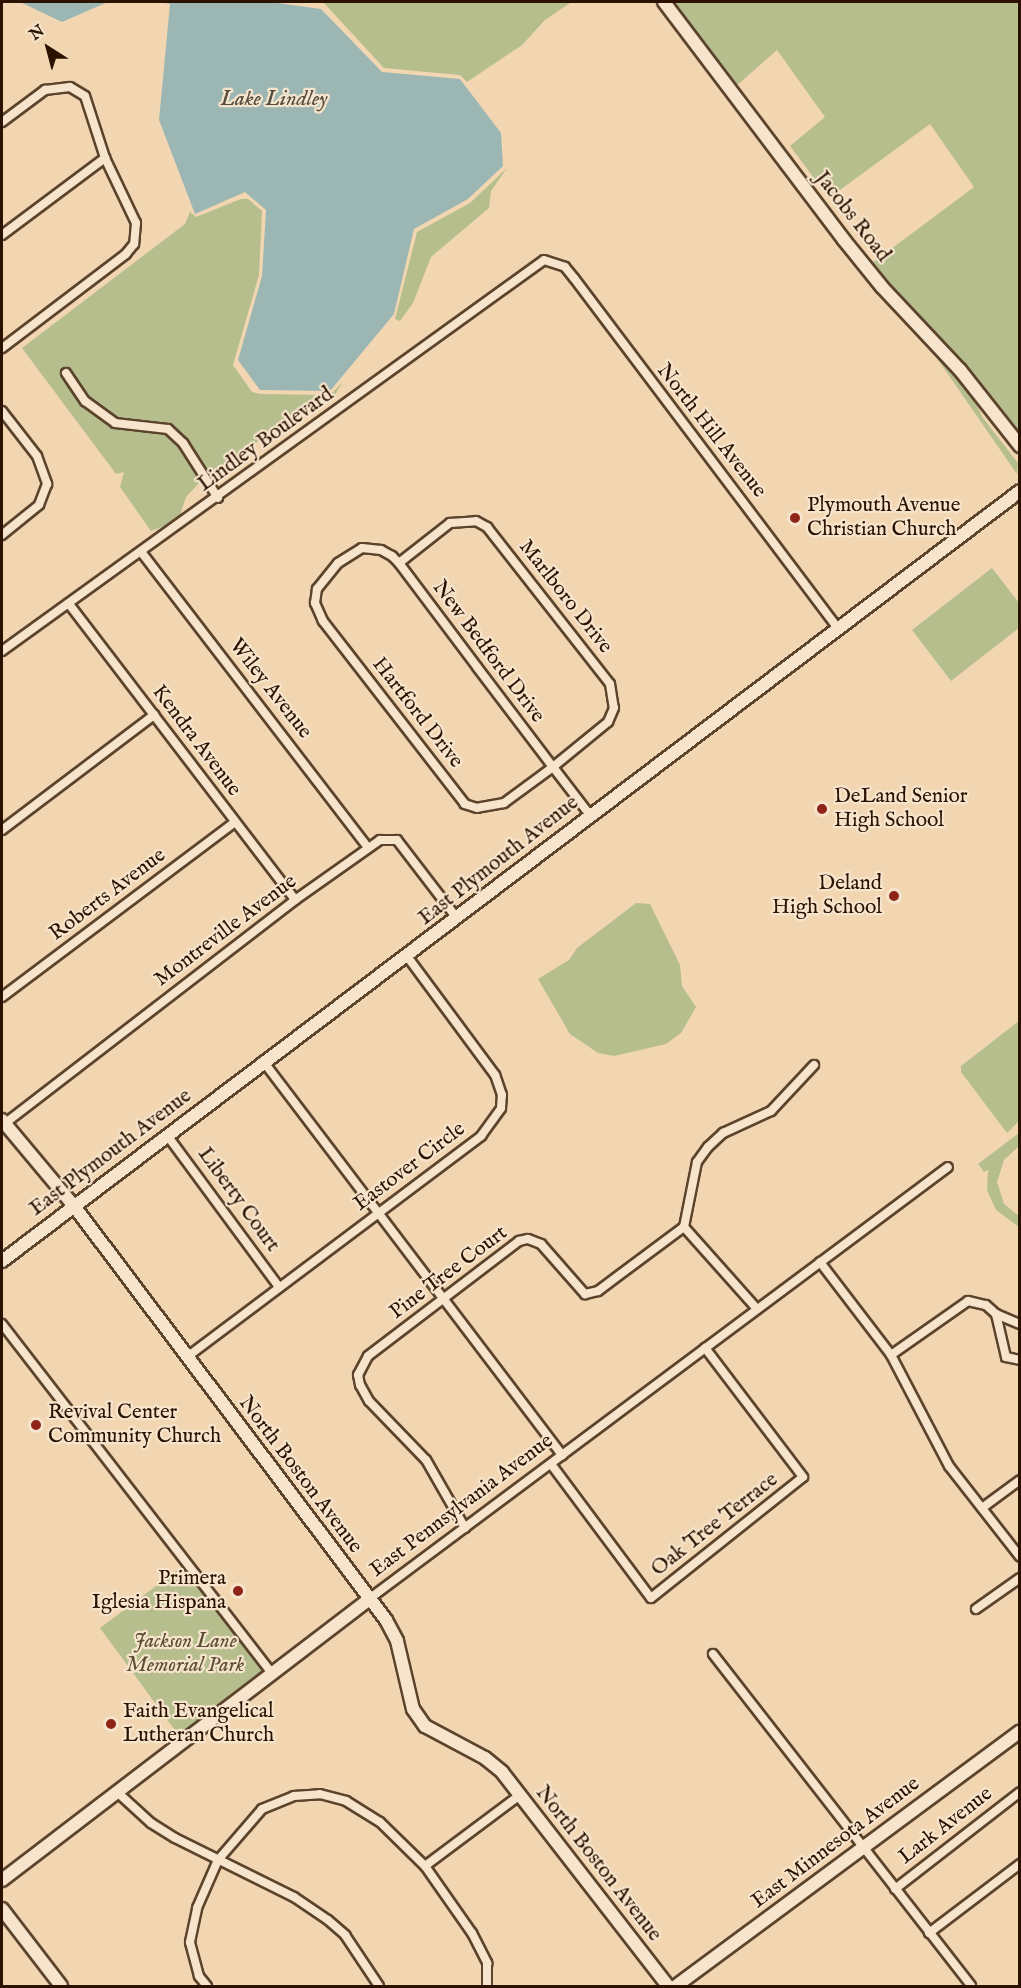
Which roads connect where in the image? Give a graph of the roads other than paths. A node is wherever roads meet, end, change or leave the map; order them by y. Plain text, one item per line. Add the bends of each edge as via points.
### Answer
1 (664, 2) edge
2 (2, 122) edge
3 (105, 158) junction
4 (2, 235) edge
5 (552, 262) joint
6 (2, 348) edge
7 (66, 373) dead end
8 (2, 411) edge
9 (1020, 446) edge
10 (1020, 490) edge
11 (218, 498) junction
12 (2, 535) edge
13 (142, 553) junction
14 (340, 561) joint
15 (399, 563) junction
16 (69, 604) junction
17 (838, 628) junction
18 (2, 651) edge
19 (154, 715) junction
20 (553, 767) junction
21 (590, 815) junction
22 (235, 822) junction
23 (2, 830) edge
24 (368, 847) junction
25 (296, 900) junction
26 (456, 917) junction
27 (407, 956) junction
28 (2, 997) edge
29 (263, 1061) junction
30 (814, 1065) dead end
31 (2, 1124) edge
32 (167, 1135) junction
33 (948, 1167) dead end
34 (74, 1206) junction
35 (377, 1214) junction
36 (684, 1227) junction
37 (2, 1261) edge
38 (820, 1262) junction
39 (279, 1287) junction
40 (443, 1300) junction
41 (757, 1309) junction
42 (996, 1314) junction
43 (2, 1324) edge
44 (1020, 1324) edge
45 (705, 1348) junction
46 (891, 1354) junction
47 (187, 1357) junction
48 (1020, 1360) edge
49 (562, 1455) junction
50 (551, 1464) junction
51 (1020, 1480) edge
52 (982, 1508) junction
53 (465, 1528) junction
54 (1020, 1557) edge
55 (1020, 1578) edge
56 (369, 1599) junction
57 (976, 1609) dead end
58 (712, 1654) dead end
59 (272, 1673) junction
60 (1020, 1731) edge
61 (117, 1791) junction
62 (1020, 1792) edge
63 (520, 1795) junction
64 (863, 1848) junction
65 (218, 1860) junction
66 (1020, 1864) edge
67 (425, 1866) junction
68 (2, 1880) edge
69 (895, 1889) junction
70 (2, 1909) edge
71 (929, 1933) junction
72 (61, 1986) edge
73 (207, 1986) edge
74 (379, 1986) edge
75 (487, 1986) edge
76 (668, 1986) edge
77 (676, 1986) edge
78 (971, 1986) edge

1 - 9 street, Jacobs Road via 882,288 960,369
2 - 3 street via 45,90 70,87 86,96
3 - 4 street
3 - 6 street via 133,213 134,244
5 - 11 street, Lindley Boulevard via 544,260 522,273
5 - 17 street, North Hill Avenue via 565,267 574,278
7 - 11 street via 85,401 115,423 168,429 183,442
8 - 12 street via 37,456 48,484 39,505
10 - 17 street, East Plymouth Avenue
11 - 13 street, Lindley Boulevard
13 - 16 street, Lindley Boulevard
13 - 24 street, Wiley Avenue
14 - 15 street, New Bedford Drive via 362,548 381,550
14 - 20 street, Hartford Drive via 317,589 317,612 465,804 486,809 504,803
15 - 20 street, New Bedford Drive
15 - 20 street, Marlboro Drive via 450,523 476,521 487,527 610,684 614,708 608,722
16 - 18 street, Lindley Boulevard
16 - 19 street, Kendra Avenue
17 - 21 street, East Plymouth Avenue
19 - 22 street, Kendra Avenue
19 - 23 street
20 - 21 street, New Bedford Drive
21 - 26 street, East Plymouth Avenue
22 - 25 street, Kendra Avenue
22 - 28 street, Roberts Avenue
24 - 25 street, Montreville Avenue
24 - 26 street, Montreville Avenue via 380,840 397,840
25 - 31 street, Montreville Avenue
26 - 27 street, East Plymouth Avenue
27 - 29 street, East Plymouth Avenue
27 - 35 street, Eastover Circle via 495,1075 502,1095 501,1108 481,1136
29 - 32 street, East Plymouth Avenue
29 - 35 street
30 - 36 street via 771,1111 738,1124 708,1147 697,1162
31 - 34 street, North Boston Avenue
32 - 34 street, East Plymouth Avenue
32 - 39 street, Liberty Court
33 - 38 street, East Pennsylvania Avenue
34 - 37 street, East Plymouth Avenue
34 - 47 street, North Boston Avenue
35 - 39 street, Eastover Circle
35 - 40 street
36 - 40 street, Pine Tree Court via 598,1291 585,1294 577,1290 541,1244 528,1239 519,1241
36 - 41 street
38 - 41 street, East Pennsylvania Avenue
38 - 46 street
39 - 47 street, Eastover Circle
40 - 49 street
40 - 53 street, Pine Tree Court via 368,1356 358,1376 369,1401 426,1460
41 - 45 street, East Pennsylvania Avenue
42 - 44 street
42 - 46 street via 986,1305 968,1301
42 - 48 street via 1006,1357
43 - 59 street
45 - 49 street, East Pennsylvania Avenue
45 - 50 street, Oak Tree Terrace via 803,1477 651,1598
46 - 52 street via 950,1466
47 - 56 street, North Boston Avenue
49 - 50 street, East Pennsylvania Avenue
50 - 53 street, East Pennsylvania Avenue
51 - 52 street
52 - 54 street
53 - 56 street, East Pennsylvania Avenue
55 - 57 street
56 - 59 street, East Pennsylvania Avenue
56 - 63 street, North Boston Avenue via 397,1641 409,1698 425,1726 485,1758
58 - 64 street
59 - 61 street, East Pennsylvania Avenue
60 - 64 street, East Minnesota Avenue
61 - 65 street via 151,1823
61 - 68 street, East Pennsylvania Avenue
62 - 69 street, Lark Avenue
63 - 67 street
63 - 76 street, North Boston Avenue
64 - 69 street
64 - 77 street, East Minnesota Avenue
65 - 67 street via 262,1809 294,1796 320,1794 346,1801 380,1822
65 - 73 street via 197,1908 190,1942 199,1976
65 - 74 street via 294,1897 328,1920 345,1935
66 - 71 street
67 - 75 street via 472,1933 487,1963
69 - 71 street
70 - 72 street
71 - 78 street

